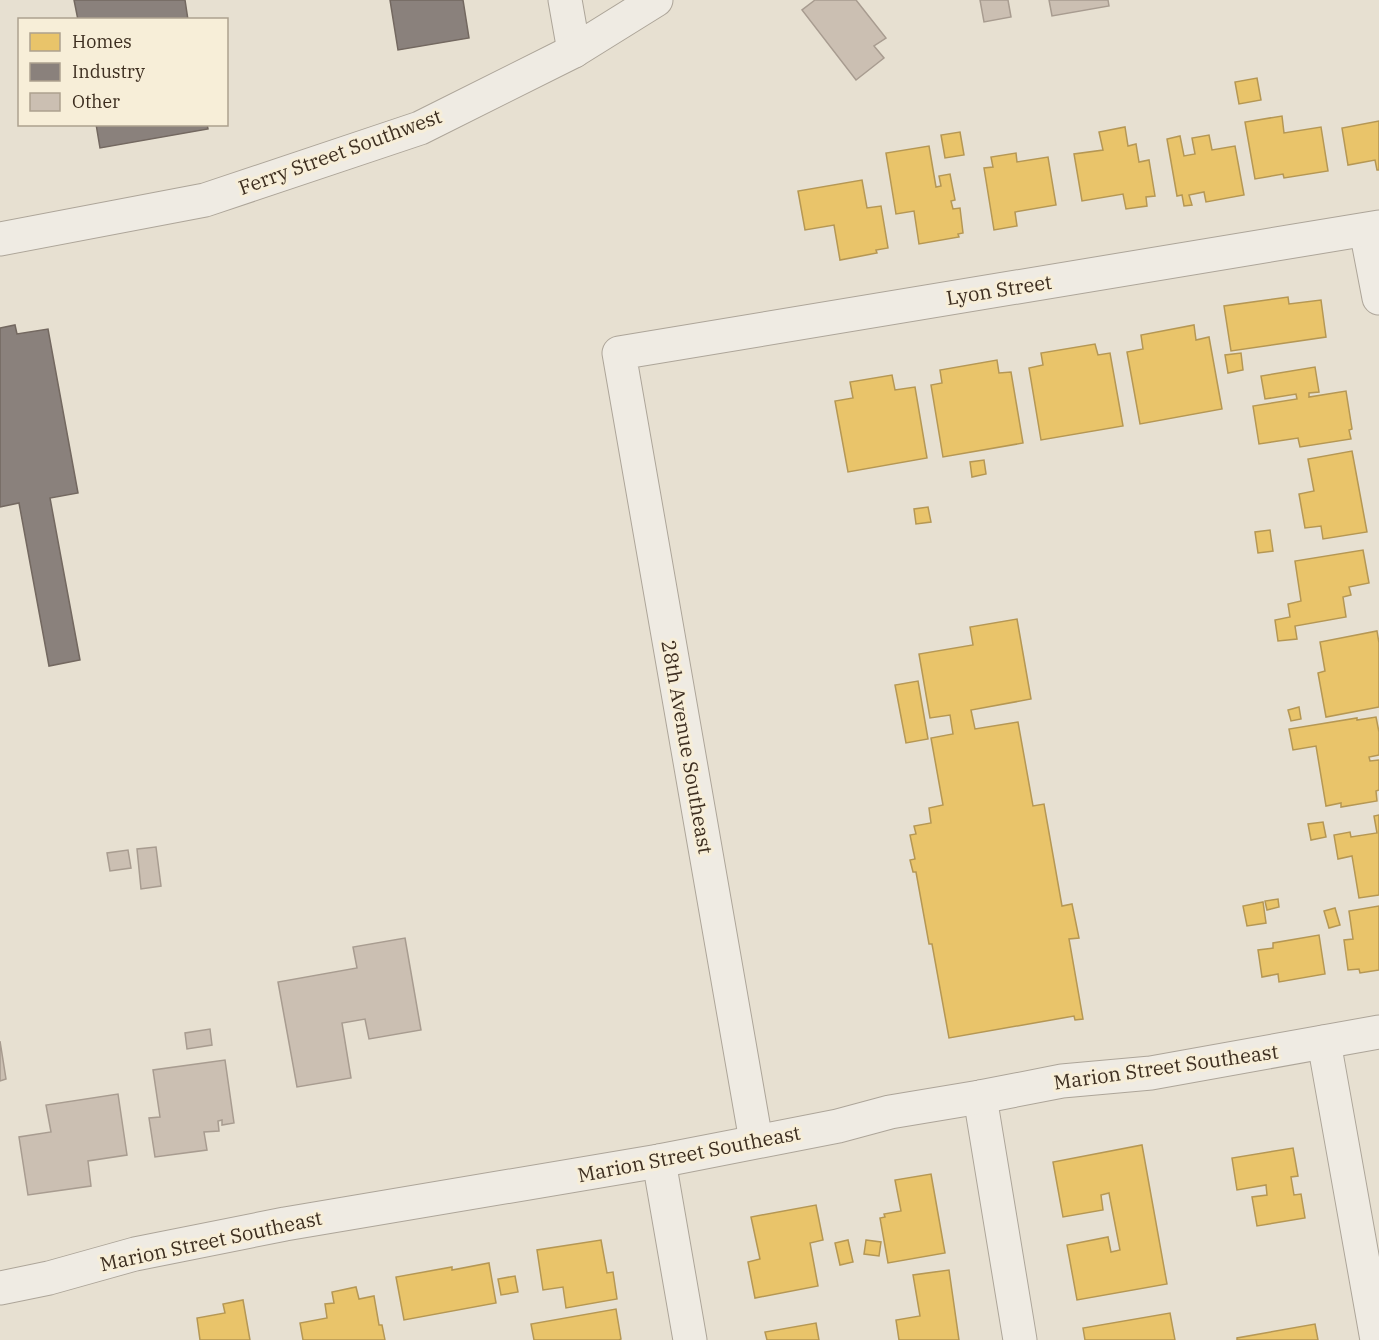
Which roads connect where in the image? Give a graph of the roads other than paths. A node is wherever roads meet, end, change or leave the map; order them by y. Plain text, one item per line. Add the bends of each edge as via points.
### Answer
1 (565, 0) edge
2 (656, 0) edge
3 (574, 51) junction
4 (1372, 229) edge
5 (0, 240) edge
6 (1379, 298) edge
7 (619, 353) joint
8 (1379, 1032) edge
9 (1324, 1042) junction
10 (980, 1097) junction
11 (756, 1141) junction
12 (659, 1161) junction
13 (0, 1288) edge
14 (690, 1340) edge
15 (1020, 1340) edge
16 (1377, 1340) edge

1 - 3 street
2 - 3 street, Ferry Street Southwest
3 - 5 street, Ferry Street Southwest via 420,128 205,200
4 - 6 street
4 - 7 street, Lyon Street
7 - 11 street, 28th Avenue Southeast
8 - 9 street, Marion Street Southeast
9 - 10 street, Marion Street Southeast via 1151,1073 1062,1081
9 - 16 street
10 - 11 street, Marion Street Southeast
10 - 15 street
11 - 12 street, Marion Street Southeast
12 - 13 street, Marion Street Southeast via 285,1224 135,1254
12 - 14 street

